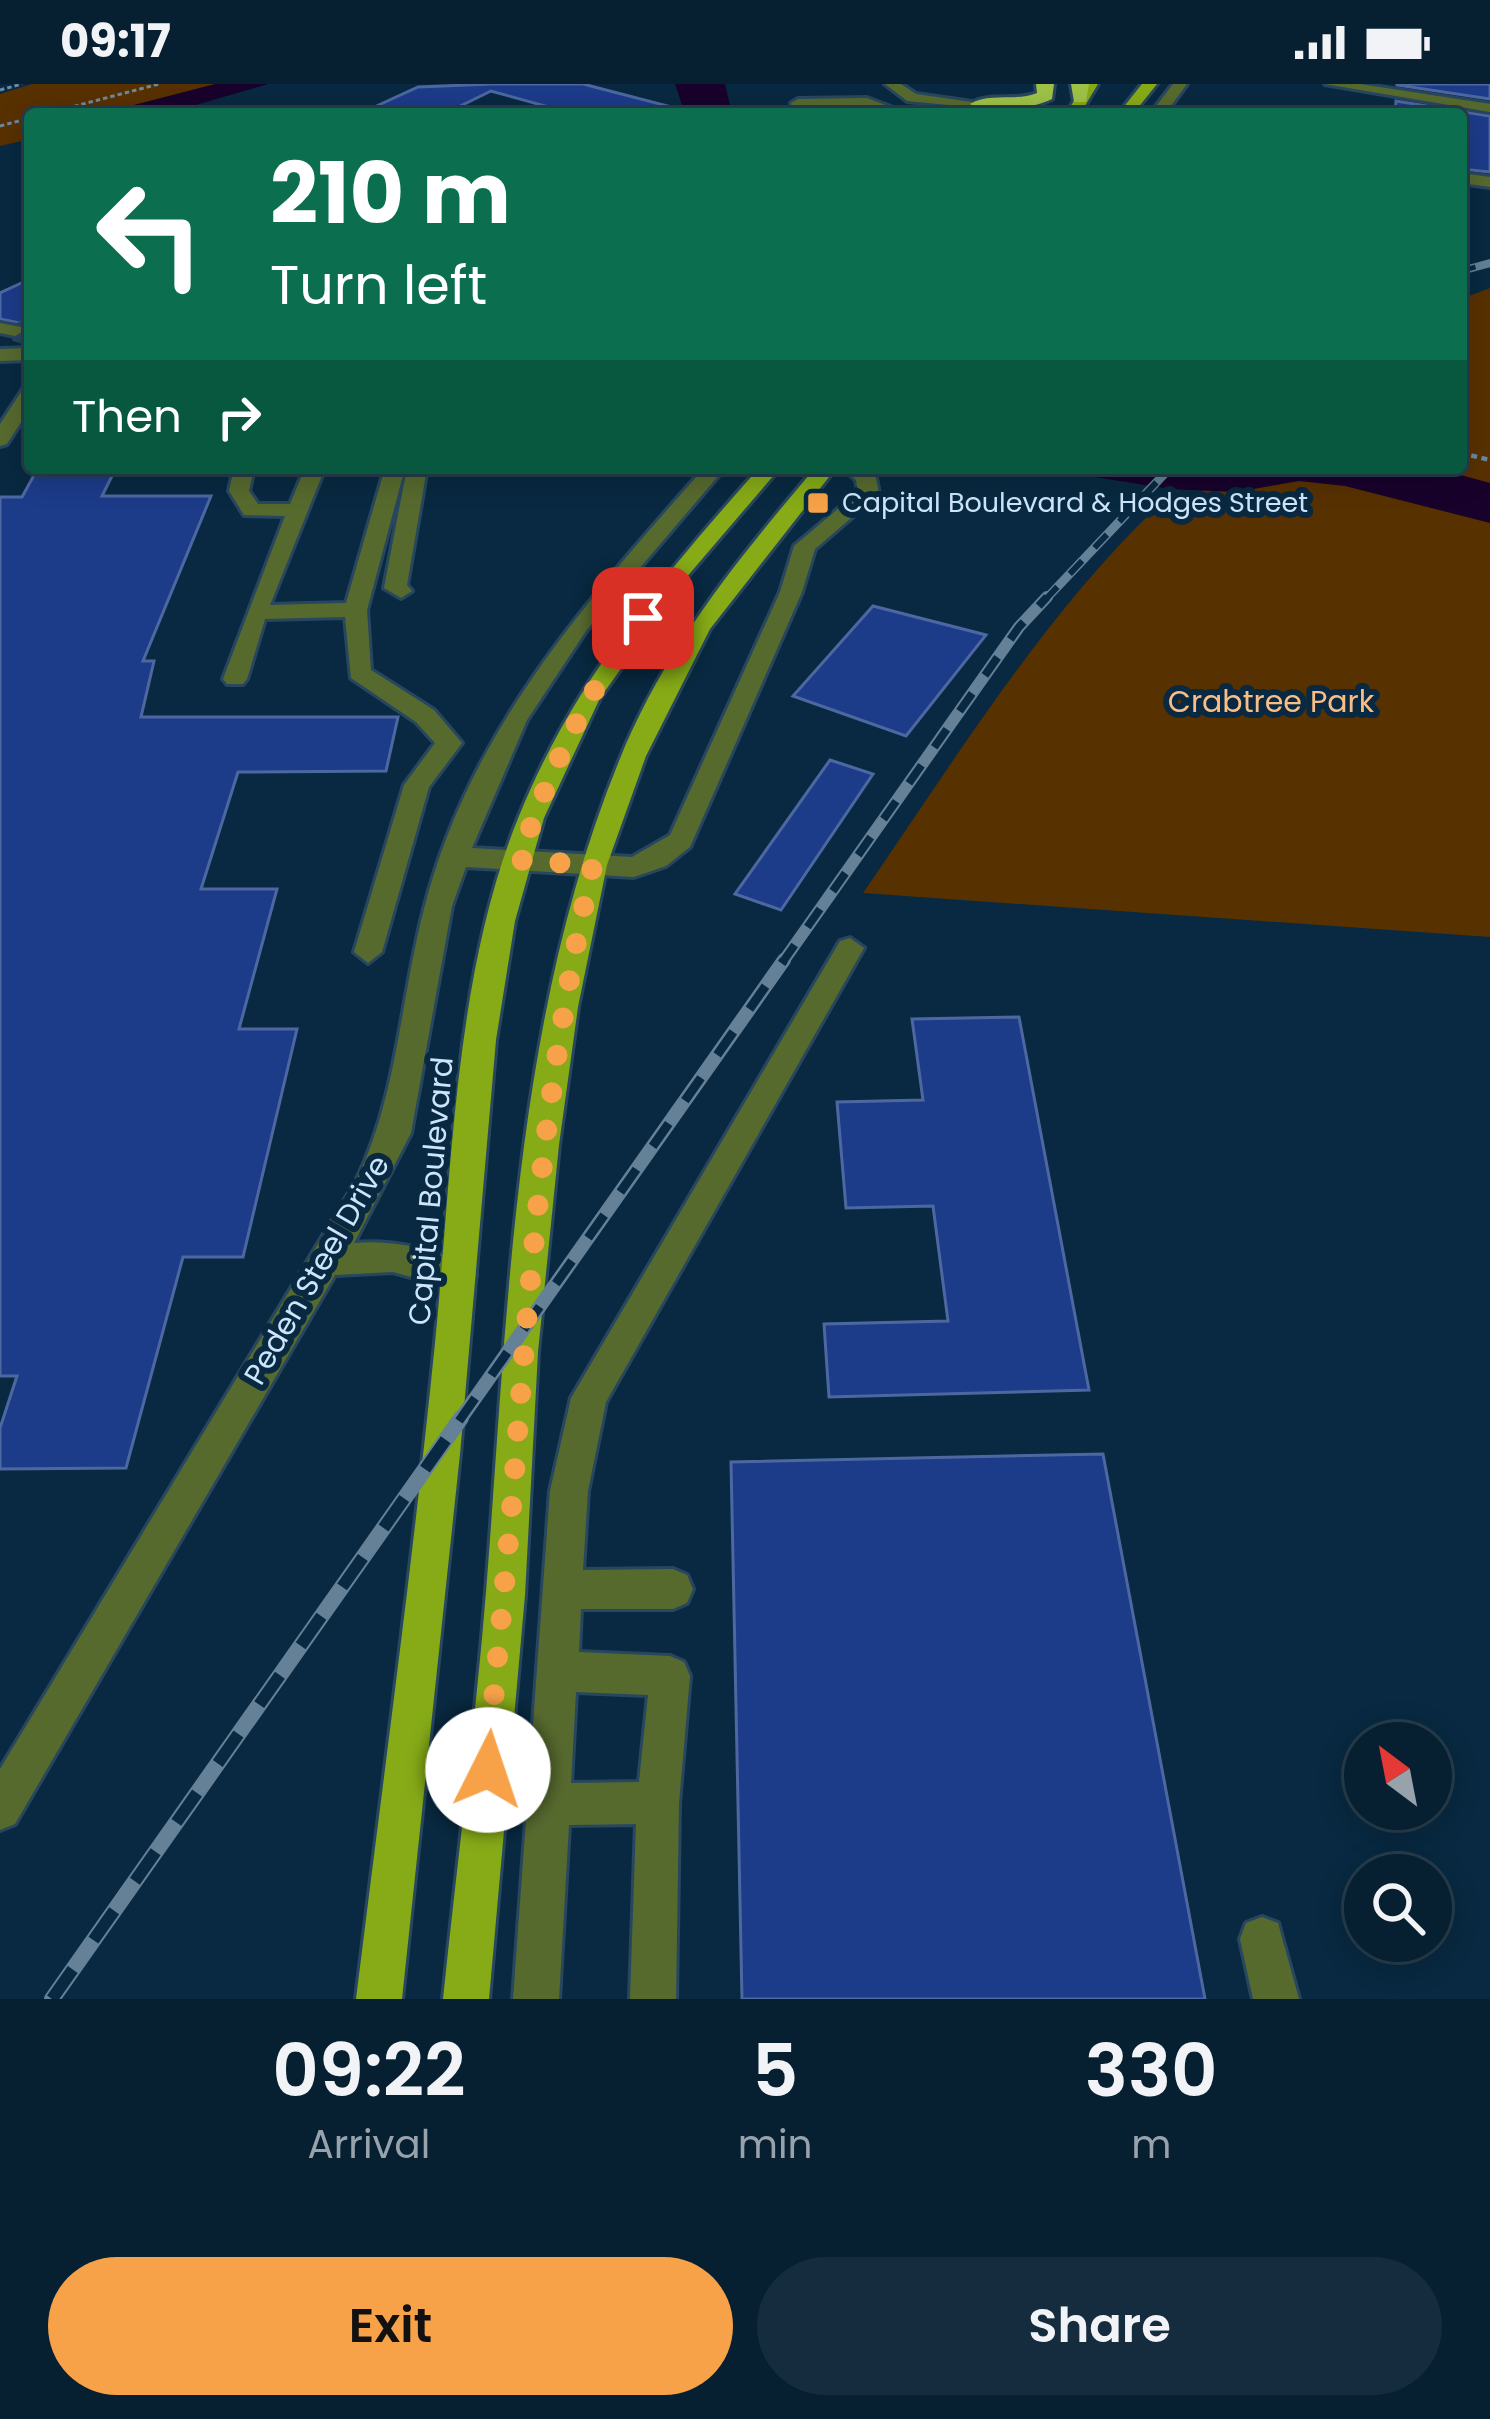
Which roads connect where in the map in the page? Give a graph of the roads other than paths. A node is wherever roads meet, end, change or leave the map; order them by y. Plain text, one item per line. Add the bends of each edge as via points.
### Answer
1 (892, 84) edge
2 (1046, 84) edge
3 (1150, 84) edge
4 (1180, 84) edge
5 (1332, 84) edge
6 (912, 98) junction
7 (979, 101) edge
8 (796, 102) edge
9 (883, 108) edge
10 (899, 108) edge
11 (1130, 108) edge
12 (1162, 108) edge
13 (1490, 108) edge
14 (24, 401) edge
15 (3, 430) edge
16 (243, 474) edge
17 (312, 474) edge
18 (392, 474) edge
19 (416, 474) edge
20 (710, 474) edge
21 (765, 474) edge
22 (821, 474) edge
23 (861, 474) edge
24 (297, 510) junction
25 (400, 591) dead end
26 (356, 610) junction
27 (256, 613) junction
28 (235, 679) dead end
29 (456, 857) junction
30 (519, 860) junction
31 (593, 865) junction
32 (850, 948) dead end
33 (368, 952) dead end
34 (324, 1263) junction
35 (459, 1275) junction
36 (674, 1588) dead end
37 (562, 1590) junction
38 (556, 1671) junction
39 (658, 1803) junction
40 (548, 1804) junction
41 (0, 1809) edge
42 (1262, 1940) dead end
43 (379, 1999) edge
44 (466, 1999) edge
45 (536, 1999) edge
46 (653, 1999) edge
47 (1276, 1999) edge

1 - 6 street
2 - 7 highway via 1036,101
3 - 11 main road
4 - 12 street
5 - 13 street
6 - 7 street
6 - 10 street
8 - 9 street
14 - 15 street
16 - 24 street via 239,491 253,510
17 - 24 street
18 - 26 street
19 - 25 street via 394,575
20 - 29 street, Peden Steel Drive via 538,684
21 - 30 main road, Capital Boulevard via 677,574 588,698 543,787
22 - 31 main road via 698,629 633,756
23 - 31 street via 869,494 806,546 681,840 634,867
24 - 27 street
26 - 27 street
26 - 33 street via 359,673 425,716 449,743 417,785
27 - 28 street
29 - 30 street
29 - 34 street, Peden Steel Drive via 438,906 395,1133
30 - 31 street
30 - 35 main road, Capital Boulevard via 486,999
31 - 44 main road via 543,1145
32 - 37 street via 589,1398 568,1491
34 - 35 street via 374,1253
34 - 41 street, Peden Steel Drive
35 - 43 main road, Capital Boulevard
36 - 37 street
37 - 38 street
38 - 39 street via 670,1676
38 - 40 street
39 - 40 street
39 - 46 street
40 - 45 street
42 - 47 street

